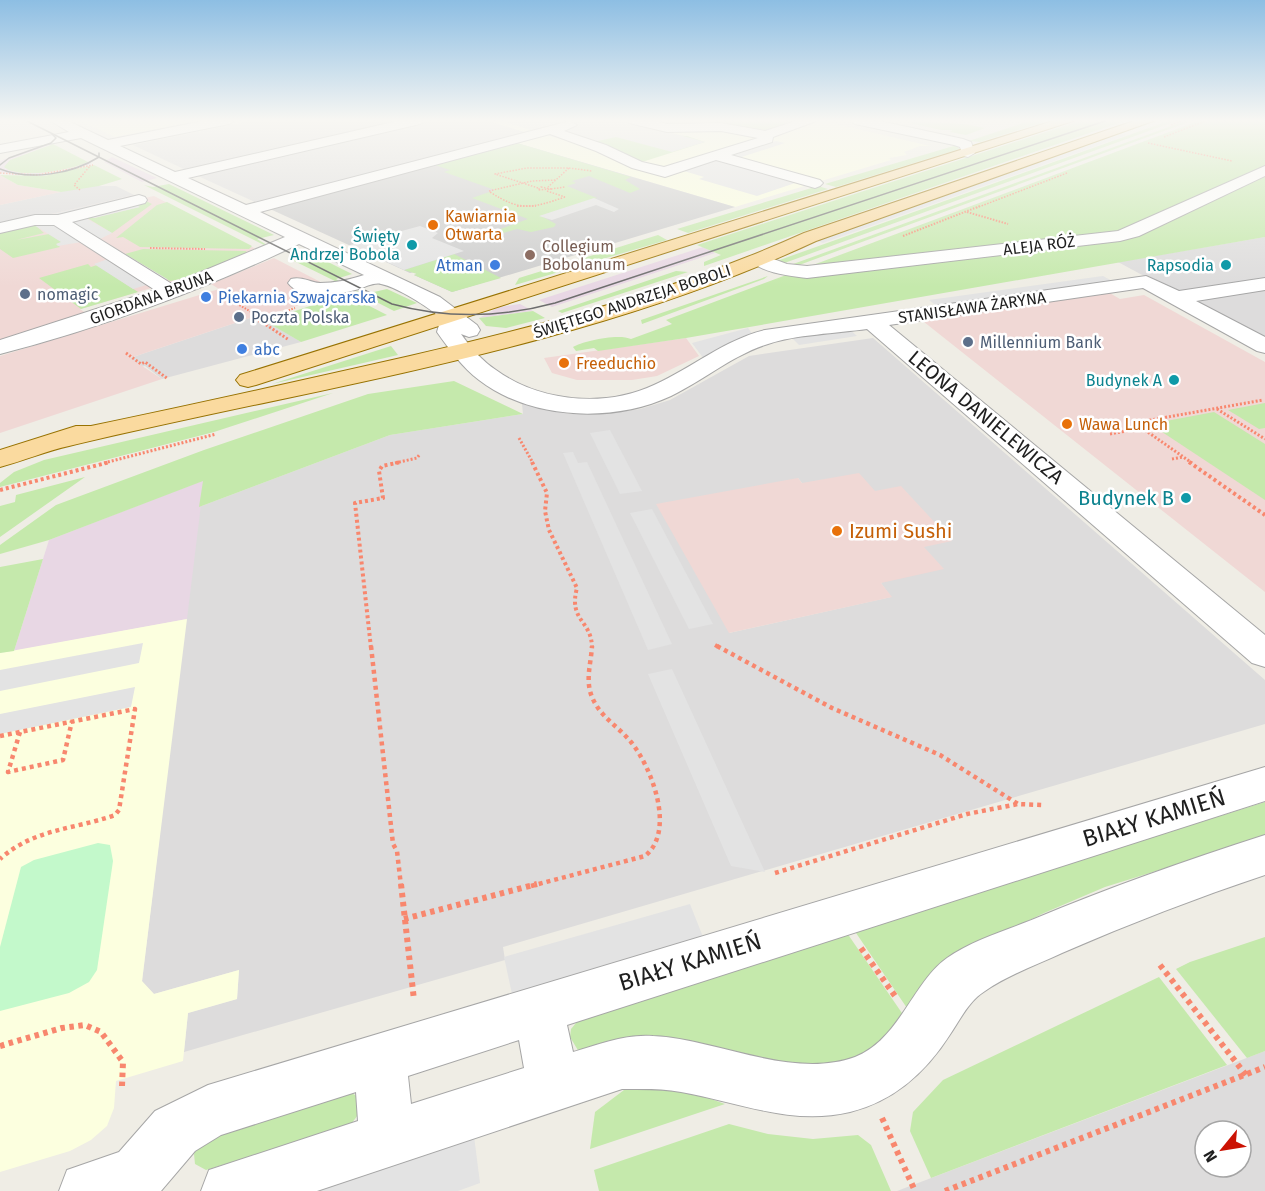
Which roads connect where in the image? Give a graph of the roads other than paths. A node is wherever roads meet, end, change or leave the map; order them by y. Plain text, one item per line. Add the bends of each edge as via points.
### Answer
1 (170, 176) edge
2 (179, 176) edge
3 (379, 176) edge
4 (788, 176) edge
5 (896, 176) edge
6 (988, 176) edge
7 (1253, 176) edge
8 (173, 177) junction
9 (815, 183) dead end
10 (139, 200) dead end
11 (244, 211) junction
12 (58, 220) junction
13 (0, 228) edge
14 (299, 237) junction
15 (320, 247) junction
16 (760, 260) junction
17 (381, 276) junction
18 (1265, 284) edge
19 (170, 291) junction
20 (1174, 298) junction
21 (136, 304) junction
22 (454, 317) junction
23 (871, 321) junction
24 (0, 338) edge
25 (486, 345) junction
26 (1265, 346) edge
27 (0, 347) edge
28 (462, 350) junction
29 (675, 383) junction
30 (64, 439) junction
31 (0, 459) edge
32 (1265, 654) edge
33 (1265, 784) edge
34 (1265, 855) edge
35 (538, 1009) junction
36 (379, 1059) junction
37 (554, 1084) junction
38 (388, 1138) junction
39 (128, 1186) edge
40 (230, 1191) edge

1 - 8 street
2 - 8 street
3 - 11 street
4 - 9 street
5 - 22 main road, ŚWIĘTEGO ANDRZEJA BOBOLI
6 - 16 main road, ŚWIĘTEGO ANDRZEJA BOBOLI via 810,237
7 - 16 street, ALEJA RÓŻ via 1127,234 825,271 800,272
8 - 11 street
10 - 12 street
11 - 14 street
12 - 13 street via 35,220
12 - 19 street
14 - 15 street
14 - 19 street, GIORDANA BRUNA
15 - 17 street
15 - 17 street via 274,263 286,276 307,288 339,287
16 - 25 main road, ŚWIĘTEGO ANDRZEJA BOBOLI via 599,315
17 - 22 street via 433,301
18 - 20 street
19 - 21 street, GIORDANA BRUNA
20 - 23 street, STANISŁAWA ŻARYNA via 1146,282
20 - 26 street, STANISŁAWA ŻARYNA
21 - 24 street via 99,308
21 - 27 street, GIORDANA BRUNA
22 - 25 street, STANISŁAWA ŻARYNA
22 - 28 street, STANISŁAWA ŻARYNA via 448,332
22 - 30 main road, ŚWIĘTEGO ANDRZEJA BOBOLI
23 - 29 street, STANISŁAWA ŻARYNA via 765,337
23 - 32 street, LEONA DANIELEWICZA
25 - 28 main road, ŚWIĘTEGO ANDRZEJA BOBOLI
25 - 29 street, STANISŁAWA ŻARYNA via 518,371 565,387 610,391
28 - 29 street, STANISŁAWA ŻARYNA via 495,381 529,396 562,403 632,401
28 - 30 main road, ŚWIĘTEGO ANDRZEJA BOBOLI
30 - 31 main road, ŚWIĘTEGO ANDRZEJA BOBOLI
33 - 35 street, BIAŁY KAMIEŃ
34 - 37 street via 1142,896 978,967 953,986 908,1049 867,1080 812,1091 772,1088 659,1061 622,1063
35 - 36 street, BIAŁY KAMIEŃ
35 - 37 street
36 - 38 street
36 - 39 street, BIAŁY KAMIEŃ via 208,1112 175,1131
37 - 38 street
38 - 40 street

